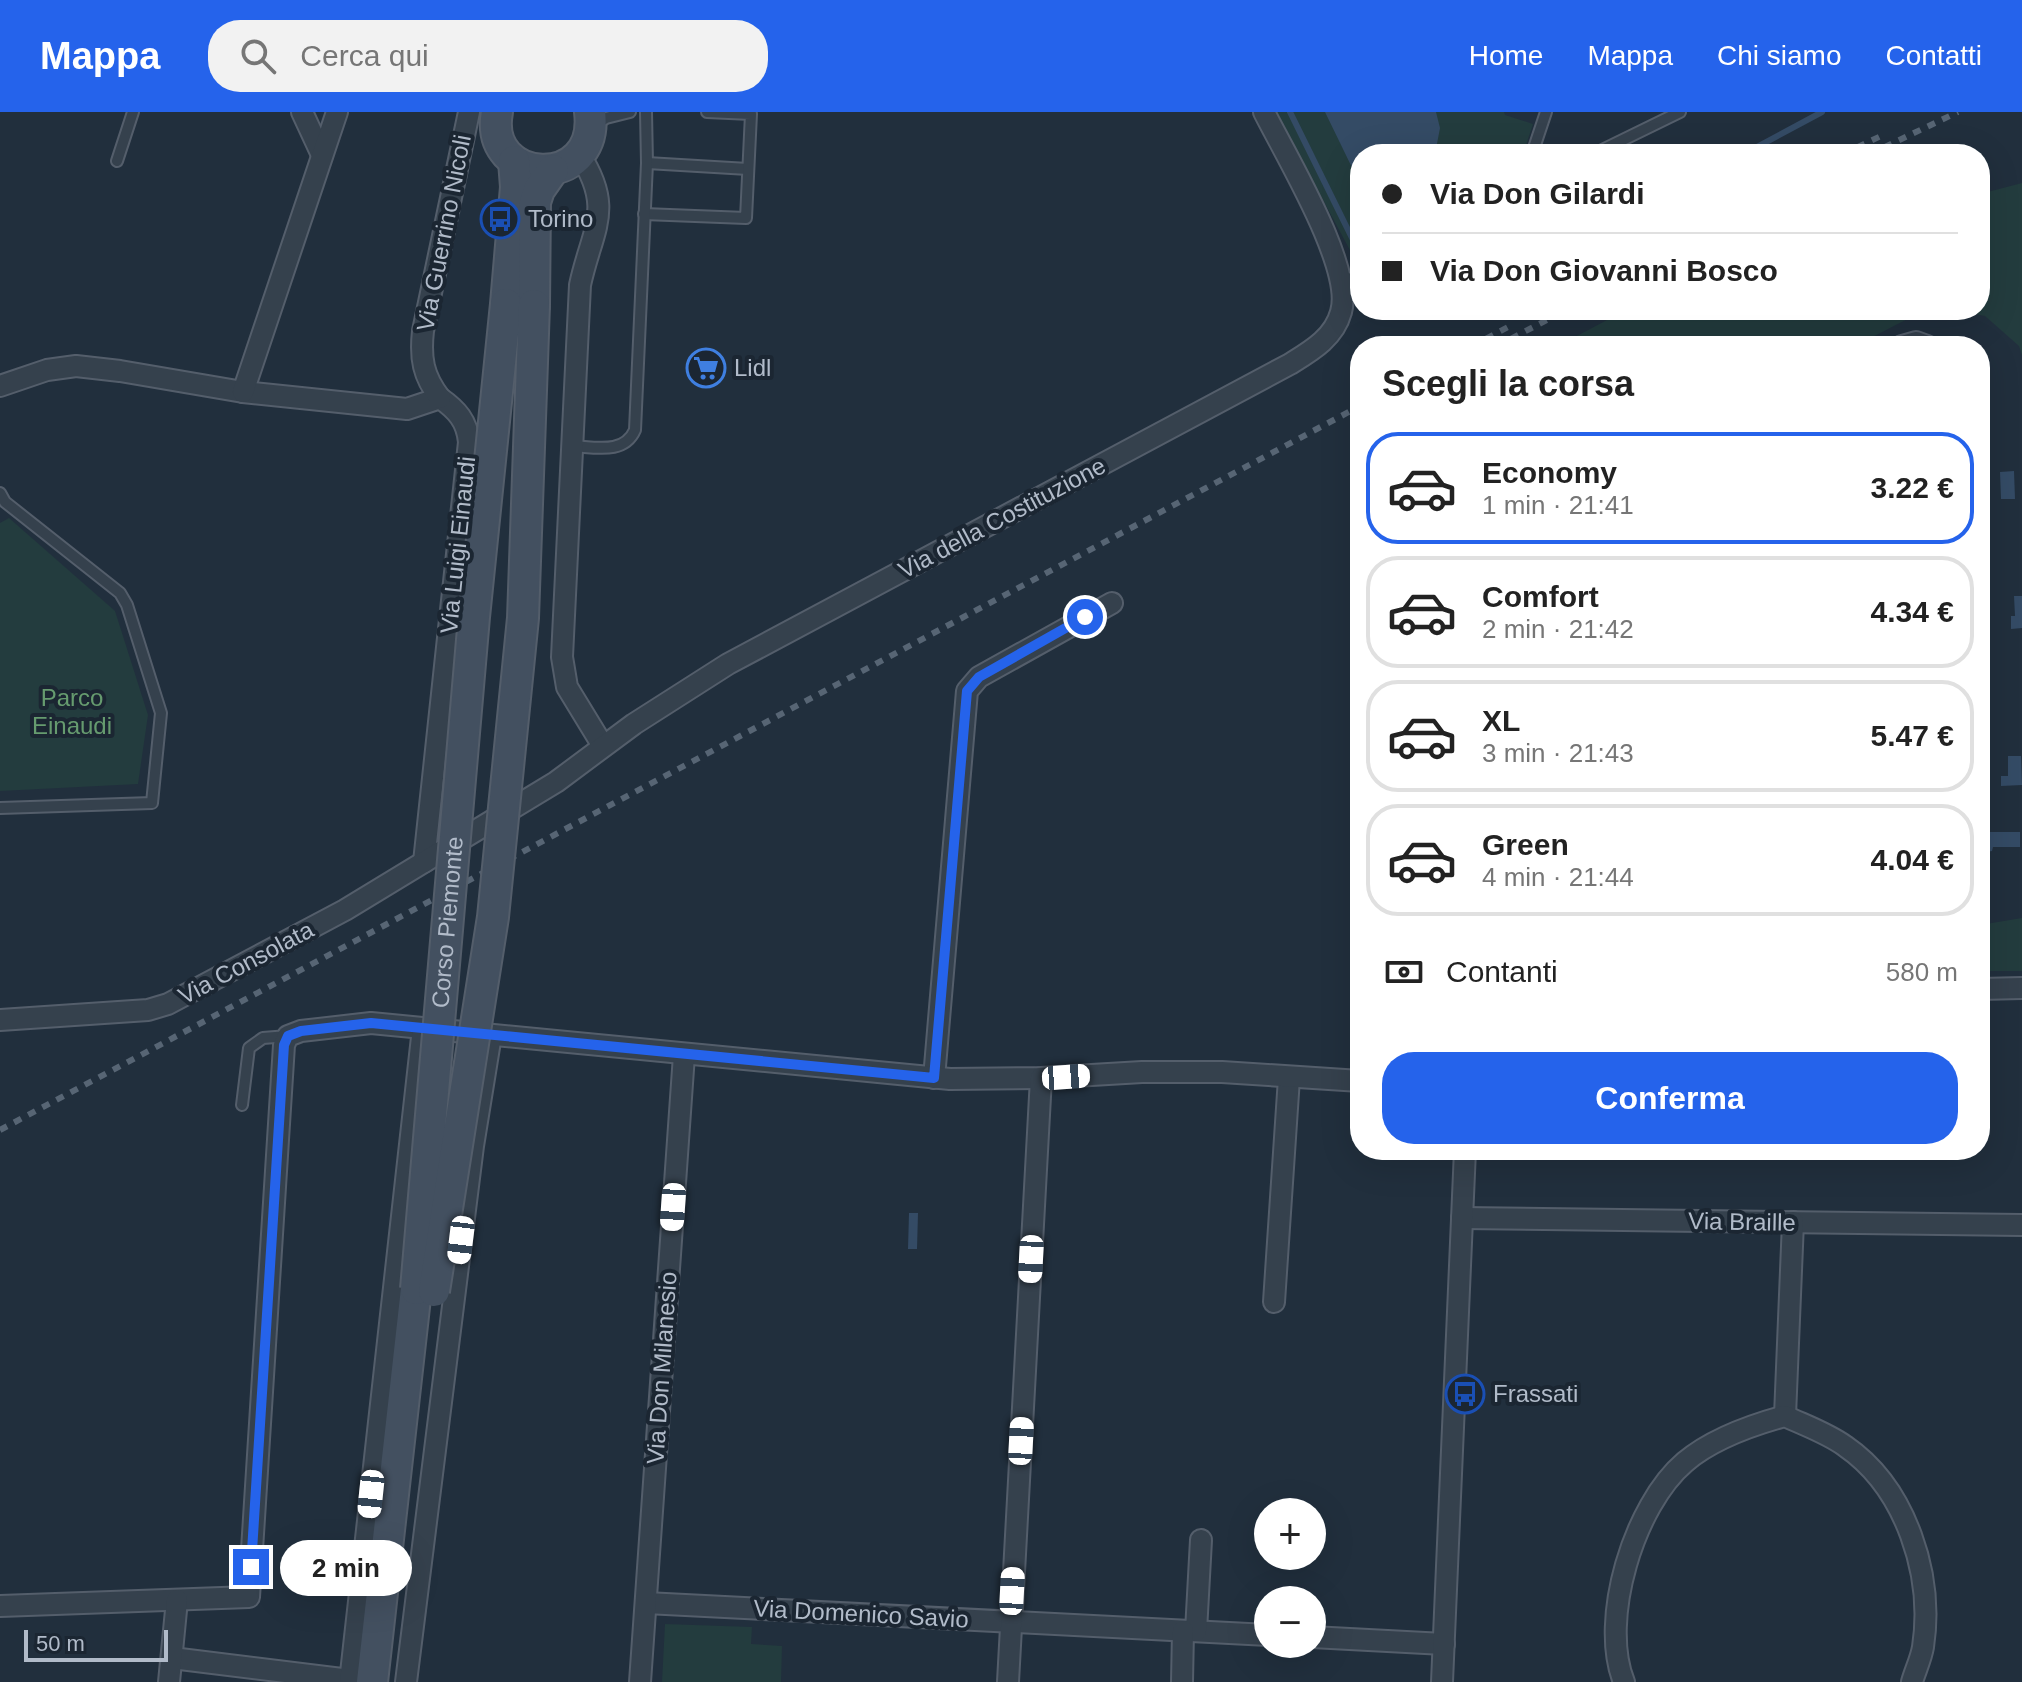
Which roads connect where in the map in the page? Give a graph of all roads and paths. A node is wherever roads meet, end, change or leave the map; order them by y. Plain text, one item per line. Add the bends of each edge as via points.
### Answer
1 (133, 112) edge
2 (302, 112) edge
3 (337, 112) edge
4 (469, 112) edge
5 (497, 112) edge
6 (630, 112) edge
7 (646, 112) edge
8 (707, 112) edge
9 (1264, 112) edge
10 (1546, 112) edge
11 (1680, 112) edge
12 (590, 119) edge
13 (1535, 144) edge
14 (1614, 144) edge
15 (579, 154) junction
16 (322, 155) junction
17 (117, 161) dead end
18 (514, 161) junction
19 (647, 163) junction
20 (748, 169) junction
21 (553, 170) junction
22 (644, 214) junction
23 (1350, 275) edge
24 (1350, 283) edge
25 (520, 304) junction
26 (0, 386) edge
27 (243, 392) junction
28 (440, 398) junction
29 (572, 446) junction
30 (2, 500) edge
31 (1112, 603) dead end
32 (603, 746) junction
33 (0, 808) edge
34 (469, 835) joint
35 (424, 862) junction
36 (2022, 988) edge
37 (1990, 989) edge
38 (0, 1020) edge
39 (423, 1028) junction
40 (491, 1035) junction
41 (288, 1036) junction
42 (684, 1055) junction
43 (934, 1078) junction
44 (1041, 1078) junction
45 (1289, 1078) junction
46 (1350, 1081) edge
47 (242, 1105) dead end
48 (1465, 1160) edge
49 (1462, 1218) junction
50 (1793, 1222) junction
51 (2022, 1225) edge
52 (425, 1290) junction
53 (1274, 1302) dead end
54 (1785, 1416) junction
55 (1201, 1540) dead end
56 (177, 1600) junction
57 (646, 1603) junction
58 (0, 1606) edge
59 (1011, 1622) junction
60 (1190, 1631) junction
61 (1254, 1634) edge
62 (1326, 1638) edge
63 (1444, 1644) junction
64 (172, 1658) junction
65 (357, 1681) edge
66 (169, 1682) edge
67 (387, 1682) edge
68 (406, 1682) edge
69 (640, 1682) edge
70 (1008, 1682) edge
71 (1182, 1682) edge
72 (1442, 1682) edge
73 (1624, 1682) edge
74 (1912, 1682) edge

1 - 17 lane
2 - 16 street
3 - 16 street
4 - 28 street, Via Guerrino Nicoli via 423,331 424,372
5 - 18 main road via 498,137
6 - 12 lane
7 - 19 lane
8 - 20 lane via 751,114
9 - 23 street, Via della Costituzione
10 - 13 lane
11 - 14 lane
12 - 15 main road
15 - 21 main road
15 - 29 street via 593,177 600,204 580,285
16 - 27 street
18 - 21 main road via 536,171
18 - 25 main road, Corso Piemonte
19 - 20 lane
19 - 22 lane
20 - 22 lane via 746,218
21 - 25 main road, Corso Piemonte via 535,202
22 - 29 lane via 635,430 618,447
24 - 32 street, Via della Costituzione via 1333,331 1316,348 728,664
25 - 52 main road, Corso Piemonte, bridge via 471,647
25 - 52 main road, Corso Piemonte, bridge via 523,618 493,917
26 - 27 street via 76,366
27 - 28 street via 407,409
28 - 35 street, Via Luigi Einaudi via 457,410 469,442
29 - 32 street via 564,673 573,699
30 - 33 lane via 120,593 161,713 152,803
31 - 43 street via 979,677 967,691
32 - 34 street, Via della Costituzione
34 - 35 street, Via Consolata
35 - 38 street, Via Consolata via 168,1004 148,1010
36 - 37 street
39 - 40 street
39 - 41 street via 352,1024
39 - 65 street
40 - 42 street
40 - 68 street
41 - 47 lane via 263,1038 249,1048
41 - 56 street via 249,1597
42 - 43 street
42 - 57 street, Via Don Milanesio
43 - 44 street
44 - 45 street via 1222,1072
44 - 59 street
45 - 46 street
45 - 53 street
48 - 49 street
49 - 50 street, Via Braille
49 - 63 street
50 - 51 street, Via Braille
50 - 54 street
52 - 65 main road, Corso Piemonte
52 - 67 main road, Corso Piemonte
54 - 73 street via 1743,1427 1685,1462 1653,1501 1633,1543 1615,1619 1616,1662
54 - 74 street via 1845,1445 1884,1481 1904,1522 1921,1561 1924,1611 1923,1648
55 - 60 street
56 - 58 street
56 - 64 street
57 - 59 street, Via Domenico Savio
57 - 69 street, Via Don Milanesio
59 - 60 street, Via Domenico Savio
59 - 70 street
60 - 61 street, Via Domenico Savio
60 - 71 street
62 - 63 street
63 - 72 street
64 - 65 street
64 - 66 street

